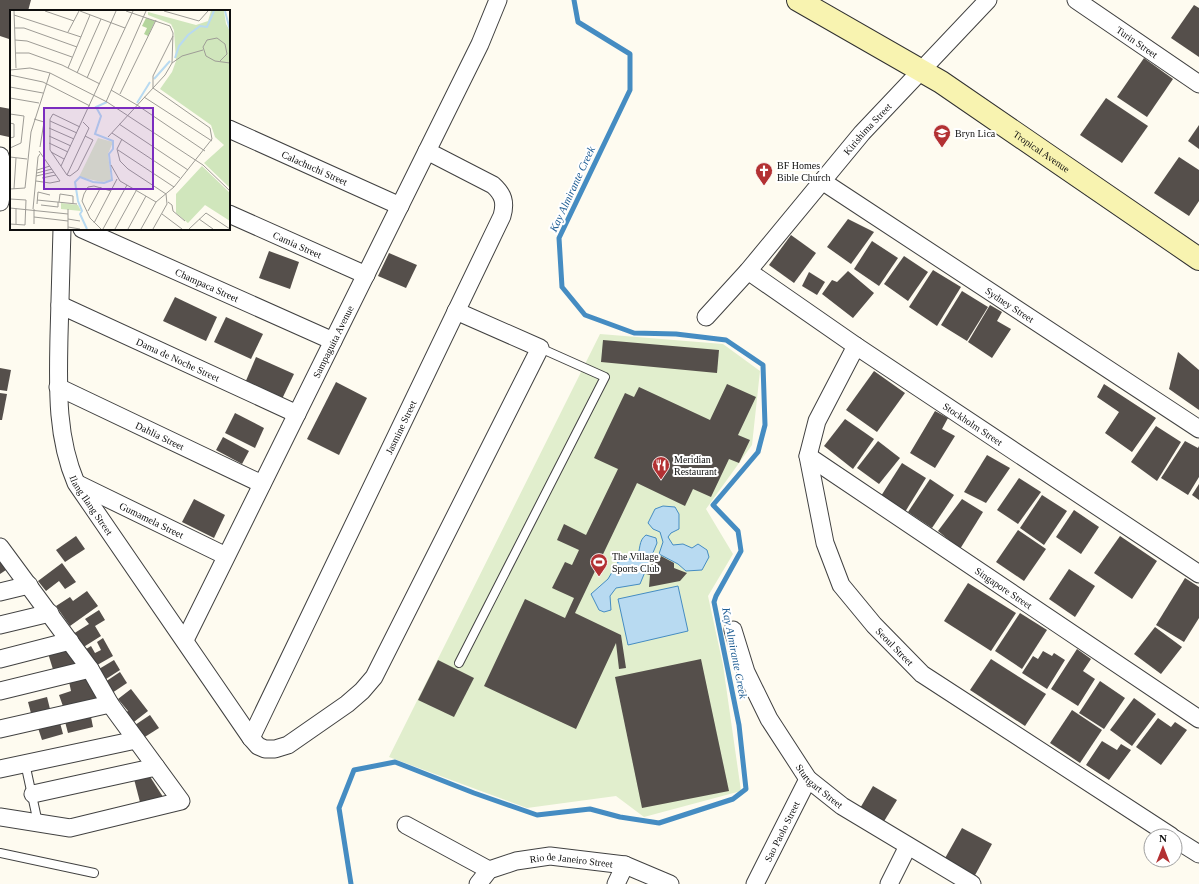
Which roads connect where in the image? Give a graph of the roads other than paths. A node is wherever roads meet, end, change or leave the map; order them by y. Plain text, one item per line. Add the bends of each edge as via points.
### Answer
1 (498, 0) edge
2 (798, 0) edge
3 (988, 0) edge
4 (1076, 0) edge
5 (920, 70) junction
6 (1199, 84) edge
7 (230, 129) edge
8 (427, 151) junction
9 (0, 156) edge
10 (822, 181) junction
11 (0, 202) edge
12 (400, 206) junction
13 (230, 214) edge
14 (62, 230) edge
15 (84, 230) edge
16 (1199, 259) edge
17 (748, 271) junction
18 (366, 275) junction
19 (60, 305) junction
20 (456, 311) junction
21 (706, 317) dead end
22 (333, 341) junction
23 (856, 346) junction
24 (540, 348) junction
25 (58, 388) junction
26 (297, 414) junction
27 (1199, 429) edge
28 (808, 456) junction
29 (76, 483) junction
30 (262, 484) junction
31 (0, 547) edge
32 (226, 556) junction
33 (1199, 574) edge
34 (29, 585) junction
35 (0, 592) edge
36 (50, 613) junction
37 (0, 626) edge
38 (734, 630) dead end
39 (70, 640) junction
40 (185, 640) junction
41 (0, 659) edge
42 (459, 663) dead end
43 (90, 669) junction
44 (0, 691) edge
45 (110, 704) junction
46 (1199, 719) edge
47 (0, 729) edge
48 (252, 738) junction
49 (136, 740) junction
50 (25, 763) junction
51 (156, 767) junction
52 (0, 769) edge
53 (808, 779) junction
54 (33, 794) junction
55 (0, 817) edge
56 (38, 823) junction
57 (406, 824) dead end
58 (1159, 828) edge
59 (1183, 843) edge
60 (908, 846) junction
61 (0, 853) edge
62 (1199, 854) edge
63 (625, 865) junction
64 (489, 870) junction
65 (94, 873) dead end
66 (478, 884) edge
67 (616, 884) edge
68 (670, 884) edge
69 (755, 884) edge
70 (889, 884) edge
71 (972, 884) edge

1 - 8 street, Sampaguita Avenue via 480,44
2 - 5 street, Tropical Avenue
3 - 5 street, Kirishima Street
4 - 6 street, Turin Street
5 - 10 street, Kirishima Street
5 - 16 street, Tropical Avenue
7 - 12 street, Calachuchi Street
8 - 12 street, Sampaguita Avenue
8 - 20 street, Jasmine Street via 493,185 504,198 502,216
9 - 11 street via 5,172
10 - 17 street, Kirishima Street
10 - 27 street, Sydney Street
12 - 18 street, Sampaguita Avenue
13 - 18 street, Camia Street
14 - 19 street, Ilang Ilang Street
15 - 22 street, Champaca Street
17 - 21 street, Kirishima Street
17 - 23 street, Stockholm Street
18 - 22 street, Sampaguita Avenue
19 - 25 street, Ilang Ilang Street
19 - 26 street, Dama de Noche Street
20 - 24 street
20 - 48 street, Jasmine Street
22 - 26 street, Sampaguita Avenue
23 - 28 street, Seoul Street via 817,421
23 - 33 street, Stockholm Street
24 - 42 lane via 605,376
24 - 48 street via 374,676 347,704 288,745 266,749 258,746
25 - 29 street, Ilang Ilang Street via 62,438
25 - 30 street, Dahlia Street
26 - 30 street, Sampaguita Avenue
28 - 46 street, Singapore Street
28 - 58 street, Seoul Street via 825,543 840,585 874,625 922,674
29 - 32 street, Gumamela Street
29 - 40 street, Ilang Ilang Street
30 - 32 street, Sampaguita Avenue
31 - 34 street
32 - 40 street, Sampaguita Avenue
34 - 35 street
34 - 36 street
36 - 37 street
36 - 39 street
38 - 53 street, Stuttgart Street via 746,672 769,719
39 - 41 street
39 - 43 street
40 - 48 street, Ilang Ilang Street
43 - 44 street
43 - 45 street
45 - 47 street
45 - 49 street
49 - 50 street
49 - 51 street
50 - 52 street
50 - 54 lane
51 - 54 street
51 - 56 street via 181,801 70,828
53 - 60 street, Stuttgart Street via 842,806
53 - 69 street, Sao Paolo Street
54 - 56 lane
55 - 56 street
57 - 64 street
59 - 62 street
60 - 70 street
60 - 71 street, Stuttgart Street
61 - 65 lane
63 - 64 street, Rio de Janeiro Street via 550,856 516,861
63 - 67 street
63 - 68 street, Rio de Janeiro Street
64 - 66 street

